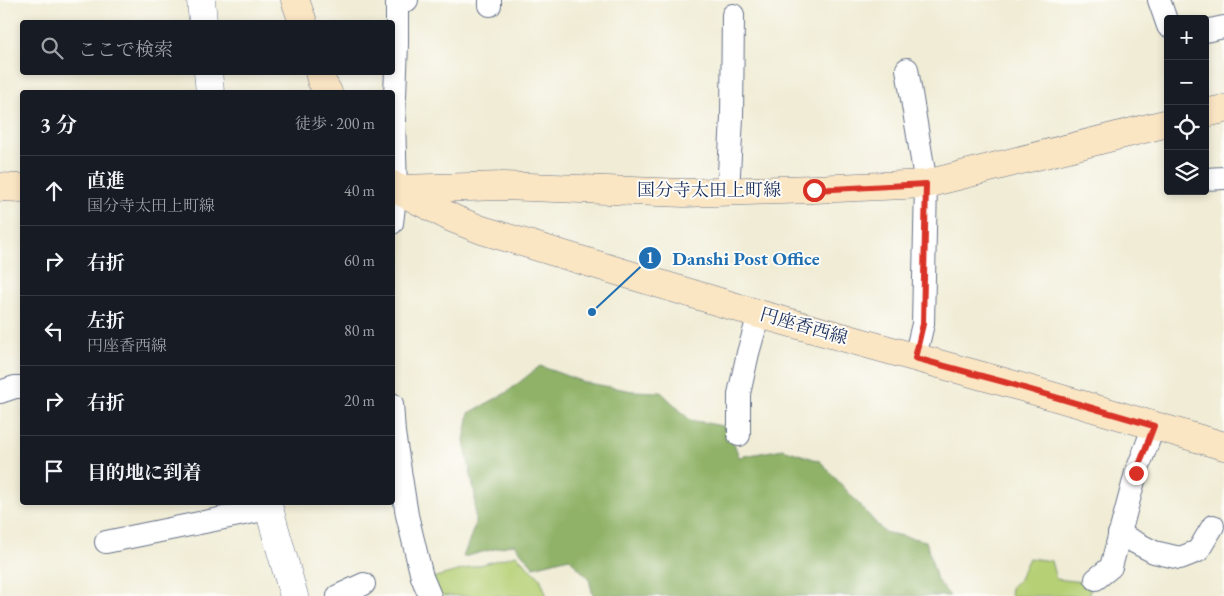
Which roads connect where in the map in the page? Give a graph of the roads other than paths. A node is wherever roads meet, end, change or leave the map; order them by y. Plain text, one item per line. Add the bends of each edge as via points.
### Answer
1 (201, 0) edge
2 (296, 0) edge
3 (407, 0) edge
4 (1159, 0) edge
5 (733, 15) dead end
6 (1164, 15) edge
7 (203, 20) edge
8 (302, 20) edge
9 (1224, 28) edge
10 (1209, 30) edge
11 (907, 69) dead end
12 (208, 75) edge
13 (320, 75) edge
14 (210, 90) edge
15 (327, 90) edge
16 (395, 95) edge
17 (1224, 108) edge
18 (1209, 112) edge
19 (1164, 124) edge
20 (1224, 178) edge
21 (1209, 179) edge
22 (926, 184) junction
23 (0, 186) edge
24 (20, 188) edge
25 (395, 188) edge
26 (395, 189) edge
27 (728, 192) junction
28 (759, 314) junction
29 (915, 358) junction
30 (20, 387) edge
31 (0, 392) edge
32 (1154, 426) junction
33 (739, 435) dead end
34 (395, 439) edge
35 (1224, 446) edge
36 (268, 506) edge
37 (1213, 526) dead end
38 (1120, 534) junction
39 (106, 542) dead end
40 (1096, 578) dead end
41 (364, 584) dead end
42 (294, 596) edge
43 (338, 596) edge
44 (430, 596) edge

1 - 7 street
2 - 8 main road
3 - 16 street via 397,3
4 - 6 street
5 - 27 street
9 - 10 street
11 - 22 street
12 - 14 street
13 - 15 main road
17 - 18 main road
19 - 22 main road, 国分寺太田上町線
20 - 21 street
22 - 27 main road, 国分寺太田上町線
22 - 29 street via 923,324
23 - 24 main road
25 - 27 main road, 国分寺太田上町線 via 503,186
26 - 28 main road, 円座香西線 via 482,230
28 - 29 main road, 円座香西線
28 - 33 street via 739,394
29 - 32 main road, 円座香西線
30 - 31 street
32 - 35 main road, 円座香西線
32 - 38 street via 1136,473
34 - 44 street via 407,514 422,577
36 - 39 street
36 - 42 street
37 - 38 street via 1198,551 1180,558 1154,552
38 - 40 street via 1111,567
41 - 43 street

